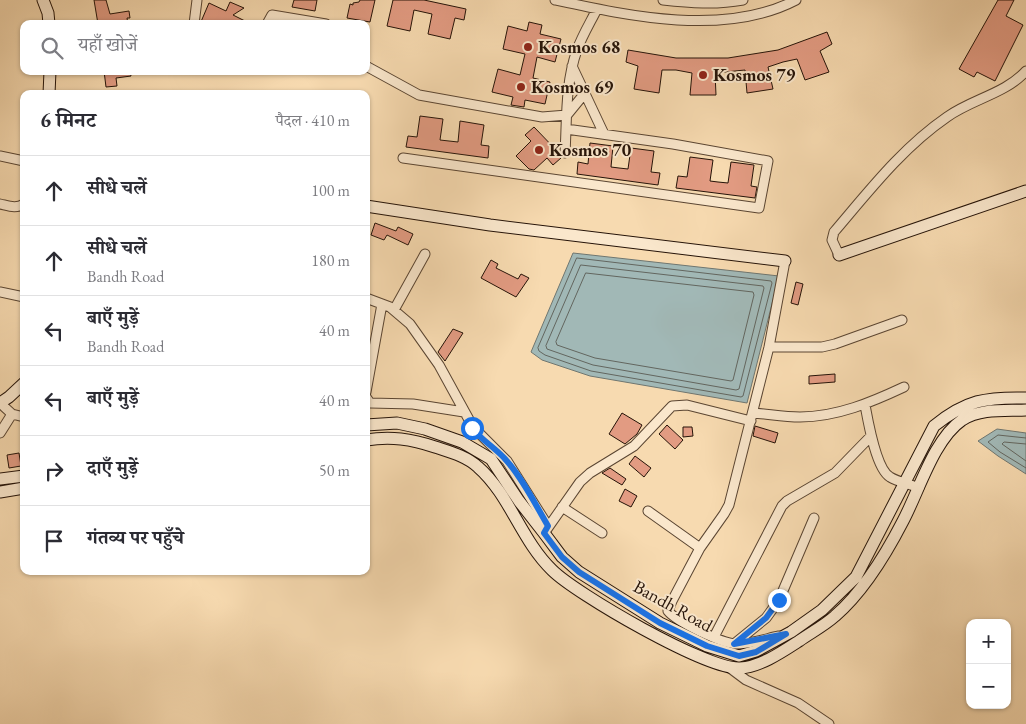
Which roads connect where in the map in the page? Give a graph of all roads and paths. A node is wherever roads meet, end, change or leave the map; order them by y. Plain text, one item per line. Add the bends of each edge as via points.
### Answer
1 (43, 0) edge
2 (197, 0) edge
3 (555, 0) edge
4 (663, 0) edge
5 (743, 0) edge
6 (796, 0) edge
7 (696, 4) junction
8 (598, 9) junction
9 (49, 20) edge
10 (194, 20) edge
11 (269, 20) edge
12 (302, 20) edge
13 (690, 20) junction
14 (572, 66) junction
15 (370, 68) edge
16 (1026, 71) edge
17 (50, 75) edge
18 (49, 90) edge
19 (585, 93) junction
20 (566, 115) junction
21 (566, 129) junction
22 (604, 134) junction
23 (565, 153) dead end
24 (0, 156) edge
25 (403, 158) dead end
26 (20, 161) edge
27 (1026, 191) edge
28 (0, 204) edge
29 (20, 205) edge
30 (370, 207) edge
31 (425, 254) dead end
32 (839, 255) joint
33 (785, 261) joint
34 (0, 292) edge
35 (20, 296) edge
36 (370, 300) edge
37 (382, 304) junction
38 (394, 310) junction
39 (902, 320) dead end
40 (769, 347) junction
41 (370, 370) edge
42 (20, 387) edge
43 (904, 387) dead end
44 (1026, 398) edge
45 (0, 403) edge
46 (370, 403) edge
47 (865, 405) junction
48 (1026, 410) edge
49 (464, 412) junction
50 (12, 414) junction
51 (20, 416) edge
52 (752, 417) junction
53 (370, 425) edge
54 (0, 433) edge
55 (871, 436) junction
56 (370, 439) edge
57 (20, 476) edge
58 (0, 479) edge
59 (905, 482) junction
60 (919, 488) junction
61 (20, 489) edge
62 (0, 492) edge
63 (562, 507) junction
64 (648, 511) dead end
65 (814, 518) dead end
66 (546, 530) junction
67 (602, 534) dead end
68 (700, 548) junction
69 (562, 557) junction
70 (552, 570) junction
71 (786, 634) junction
72 (714, 637) junction
73 (734, 644) junction
74 (730, 668) junction
75 (829, 724) edge

1 - 9 main road
2 - 10 street
3 - 8 street
4 - 7 street
5 - 7 street
6 - 13 street via 760,14
7 - 13 street
8 - 13 street
8 - 14 street via 580,42
11 - 12 street via 272,15
14 - 19 street
14 - 20 street
15 - 20 street via 419,95 542,117
16 - 32 street via 1006,88 967,104 947,117 894,163 834,232 832,240
17 - 18 main road
19 - 20 street
19 - 22 street
20 - 21 street
21 - 22 street
21 - 23 street
22 - 25 street via 768,161 759,208
24 - 26 street
27 - 32 main road
28 - 29 street
30 - 33 main road via 490,225
31 - 38 street
33 - 40 street
34 - 35 street
36 - 37 street
37 - 38 street
37 - 41 street
38 - 49 street via 410,324 439,365
39 - 40 street via 822,347
40 - 52 street
42 - 45 main road
43 - 47 street
44 - 59 main road, Bandh Road via 998,397 968,404 950,413 934,426
45 - 50 street
46 - 49 street via 413,404
47 - 52 street via 823,415
47 - 55 street
48 - 60 main road via 981,412 962,420 942,439
49 - 66 street via 476,432 512,468
50 - 51 street
50 - 54 street
52 - 63 street via 687,405 672,406 634,446 580,482
52 - 68 street via 729,506
53 - 66 main road, Bandh Road via 397,423 425,429 462,442 492,459 519,501
55 - 59 street via 884,471 889,477
55 - 72 street via 835,473 782,506
56 - 70 main road, Bandh Road via 384,437 412,440 457,454 477,466 502,496
57 - 58 main road
59 - 60 street
59 - 71 main road, Bandh Road via 856,577 822,610
60 - 74 main road via 870,578 835,616 779,654 741,668
61 - 62 main road
63 - 66 street
63 - 67 street
64 - 68 street
65 - 73 street via 779,600 766,618
66 - 69 main road, Bandh Road
68 - 72 street via 668,611
69 - 70 main road
69 - 71 main road, Bandh Road via 579,572 660,623 707,646 739,656 756,652
70 - 74 main road, Bandh Road via 655,636
71 - 73 street
72 - 73 street
74 - 75 street via 746,680 798,702

